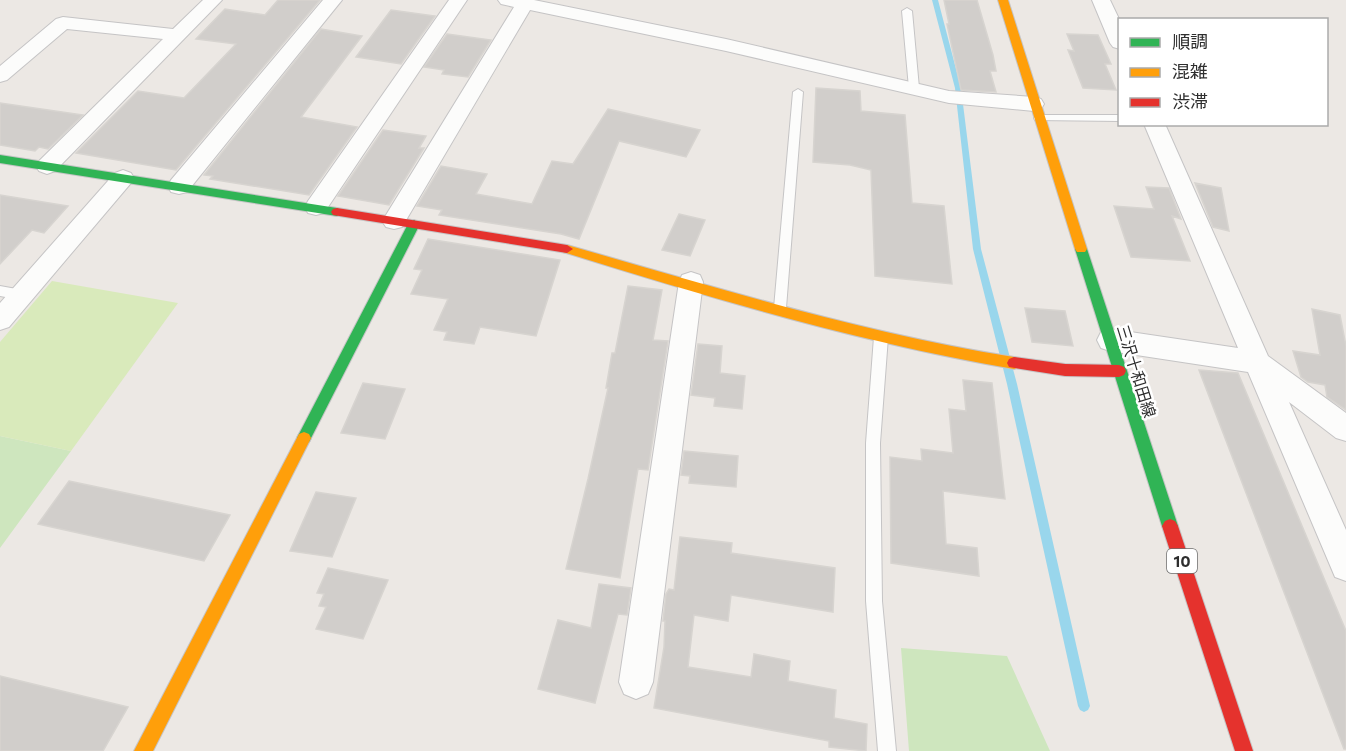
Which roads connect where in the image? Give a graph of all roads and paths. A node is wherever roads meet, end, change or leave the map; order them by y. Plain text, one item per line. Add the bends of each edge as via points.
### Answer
1 (213, 0) edge
2 (333, 0) edge
3 (458, 0) edge
4 (1003, 0) edge
5 (1101, 0) edge
6 (517, 1) edge
7 (907, 11) dead end
8 (178, 35) junction
9 (1118, 41) edge
10 (0, 76) edge
11 (914, 88) junction
12 (798, 92) dead end
13 (1037, 111) junction
14 (1118, 118) edge
15 (1155, 126) edge
16 (0, 159) edge
17 (47, 166) junction
18 (123, 178) junction
19 (179, 186) junction
20 (316, 207) junction
21 (404, 222) junction
22 (691, 282) junction
23 (11, 293) edge
24 (780, 308) junction
25 (0, 320) edge
26 (881, 337) junction
27 (1110, 340) junction
28 (1256, 362) junction
29 (1119, 371) junction
30 (1346, 429) edge
31 (1346, 566) edge
32 (636, 682) dead end
33 (143, 751) edge
34 (887, 751) edge
35 (1244, 751) edge

1 - 8 street
2 - 19 street
3 - 20 street
4 - 13 street, 三沢十和田線 / 10
5 - 9 street
6 - 11 street
6 - 21 street
7 - 11 lane
8 - 10 street via 63,23
8 - 17 street
11 - 13 street
12 - 24 lane
13 - 14 lane
13 - 27 street, 三沢十和田線 / 10
15 - 28 street
16 - 17 street
17 - 18 street
18 - 19 street
18 - 23 street
19 - 20 street
20 - 21 street
21 - 22 street via 561,247
21 - 33 street
22 - 24 street
22 - 32 street
23 - 25 street
24 - 26 street
26 - 29 street via 964,356 1065,370
26 - 34 lane via 873,443 874,601
27 - 28 street
27 - 29 street, 三沢十和田線 / 10
28 - 30 street
28 - 31 street
29 - 35 street, 三沢十和田線 / 10

